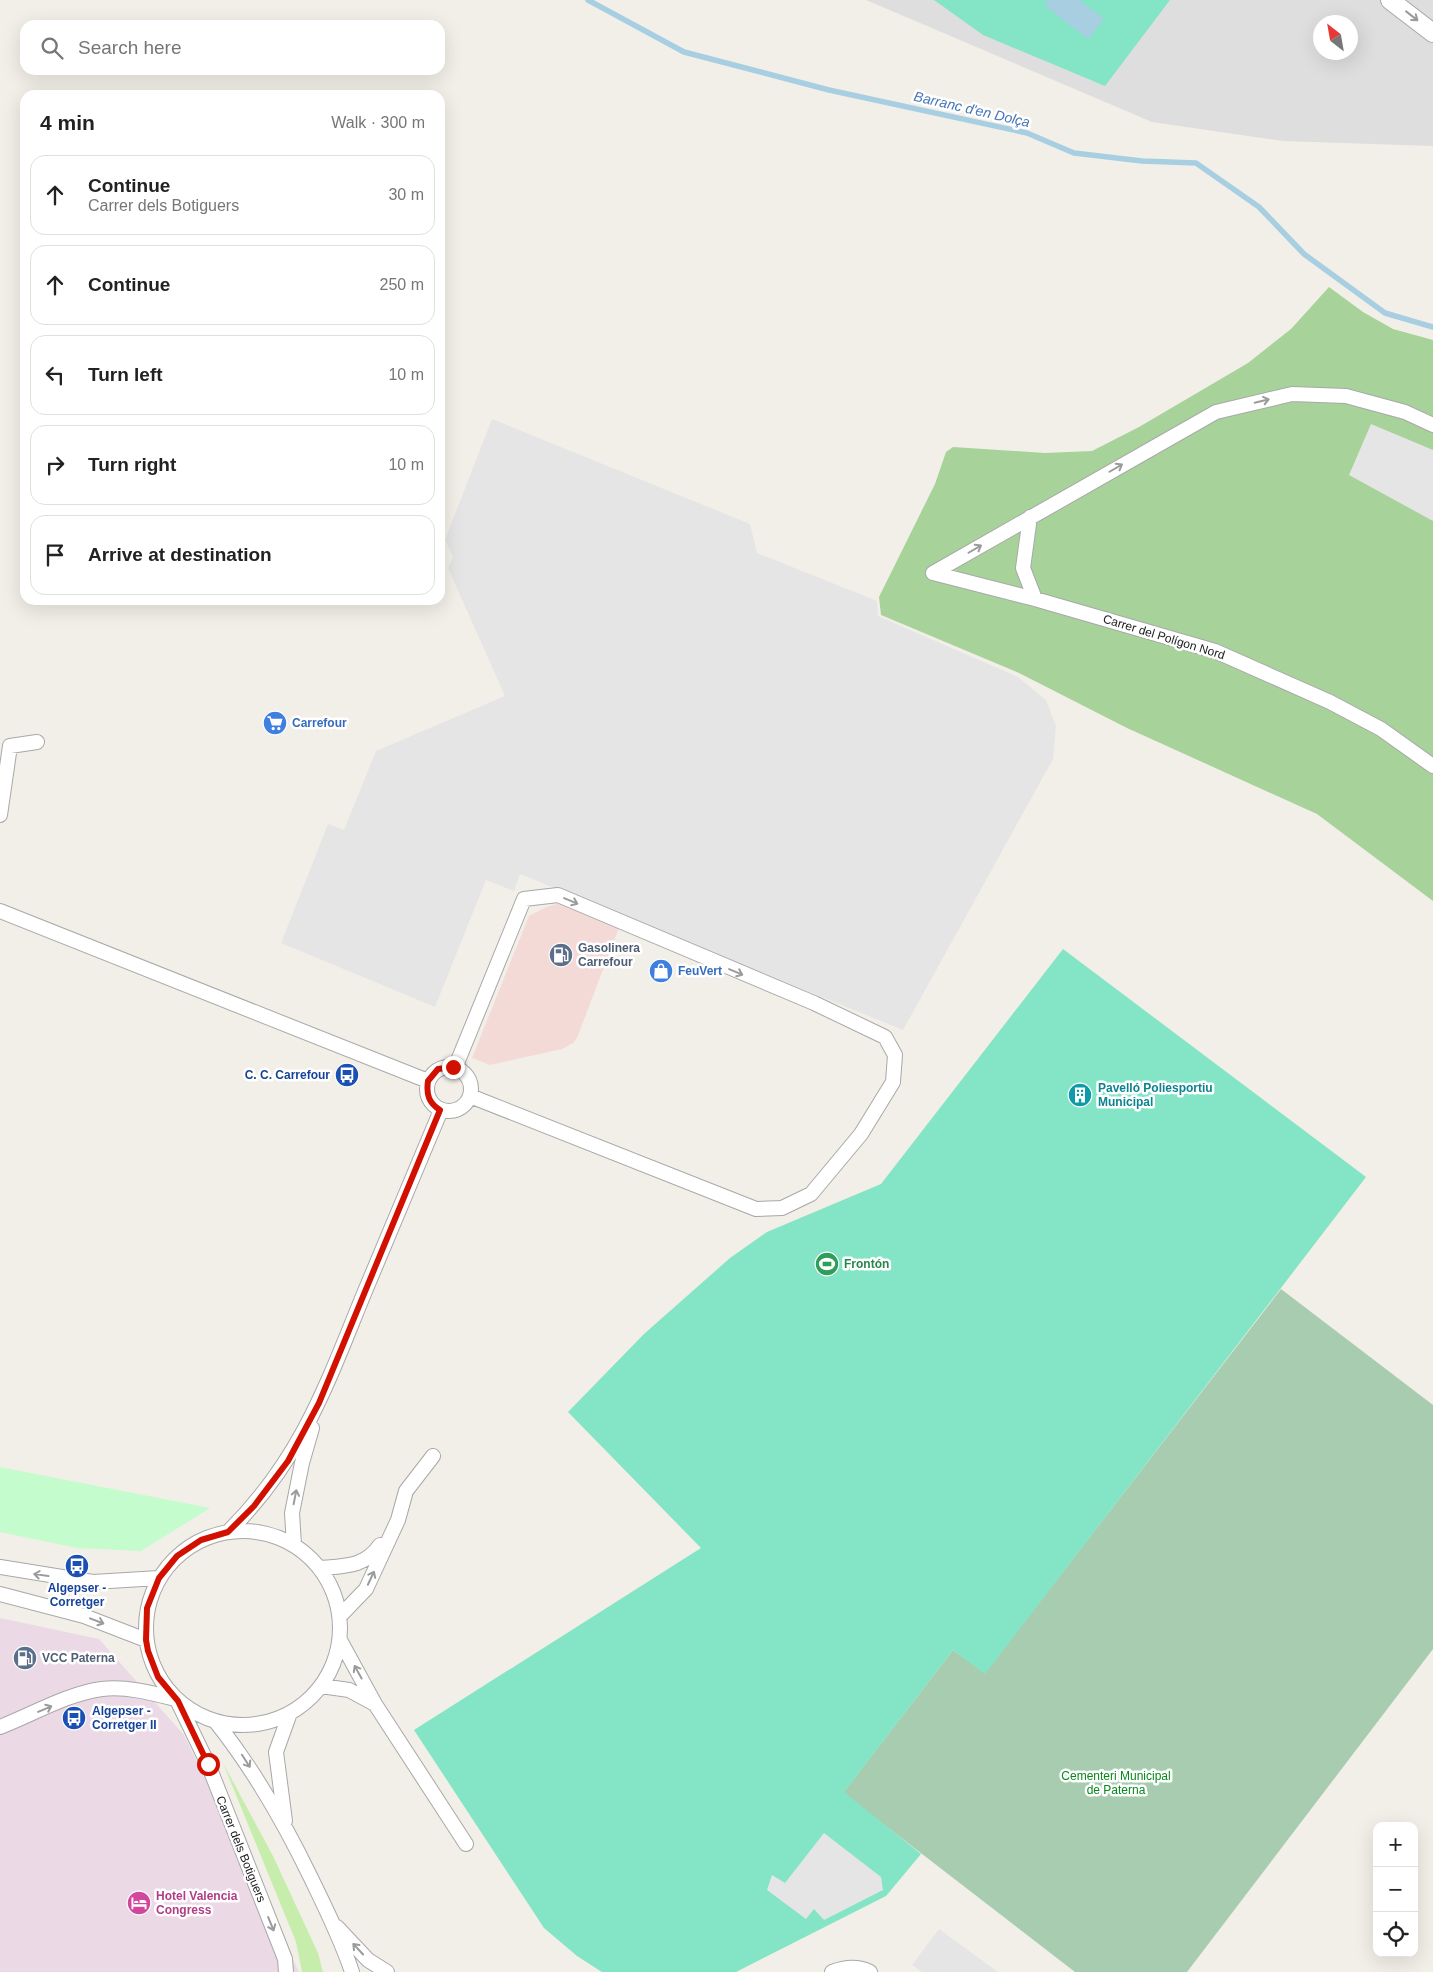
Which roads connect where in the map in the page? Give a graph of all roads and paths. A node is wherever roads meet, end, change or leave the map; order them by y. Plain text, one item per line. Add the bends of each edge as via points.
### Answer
1 (1390, 0) edge
2 (1433, 33) edge
3 (1433, 425) edge
4 (1030, 518) junction
5 (1035, 599) junction
6 (37, 742) dead end
7 (1433, 766) edge
8 (0, 815) edge
9 (0, 911) edge
10 (455, 1068) junction
11 (428, 1081) junction
12 (470, 1096) junction
13 (440, 1110) junction
14 (319, 1403) junction
15 (433, 1456) dead end
16 (398, 1520) junction
17 (228, 1532) junction
18 (294, 1545) junction
19 (0, 1567) edge
20 (320, 1568) junction
21 (159, 1578) junction
22 (0, 1594) edge
23 (340, 1616) junction
24 (146, 1640) junction
25 (340, 1640) junction
26 (322, 1686) junction
27 (176, 1700) junction
28 (376, 1704) junction
29 (290, 1714) junction
30 (216, 1722) junction
31 (0, 1727) edge
32 (286, 1827) junction
33 (466, 1844) dead end
34 (332, 1921) junction
35 (286, 1972) edge
36 (352, 1972) edge
37 (387, 1972) edge
38 (832, 1972) edge
39 (870, 1972) edge

1 -> 2 street
4 -> 3 street via 1216,412 1235,407 1292,394 1346,396 1405,412
4 - 5 street via 1023,568
5 -> 4 street, Carrer del Polígon Nord via 933,573
5 - 7 street, Carrer del Polígon Nord via 1216,650 1381,729
6 - 8 street via 10,746
9 - 11 street
10 - 11 street via 438,1069
10 - 12 street via 470,1081
10 -> 12 street via 524,899 558,895 814,1003 884,1037 895,1055 893,1082 861,1134 811,1194 782,1208 756,1209
11 - 13 street via 428,1097
12 - 13 street via 461,1108
13 - 14 street
14 - 17 street via 288,1461 254,1506
18 -> 14 street via 292,1513
15 - 16 street via 406,1491
16 - 20 street via 372,1556 353,1566
23 -> 16 street via 366,1589
17 - 18 street via 274,1535
17 - 21 street via 201,1540 177,1556
18 - 20 street
21 -> 19 street via 93,1582
20 - 23 street via 333,1590
21 - 24 street via 147,1608
22 -> 24 street via 84,1616
23 - 25 street
24 - 27 street via 158,1677
25 - 26 street via 334,1664
28 -> 25 street
26 - 28 street via 349,1690
26 - 29 street
27 - 30 street via 196,1714
31 -> 27 street via 85,1692 103,1689 137,1690
27 -> 35 street, Carrer dels Botiguers via 212,1774 285,1959
28 - 33 street
29 - 30 street via 266,1723 241,1726
29 - 32 street via 276,1752
30 -> 32 street via 243,1756
32 - 34 street
34 - 36 street
37 -> 34 street via 368,1960
38 - 39 street via 848,1968

